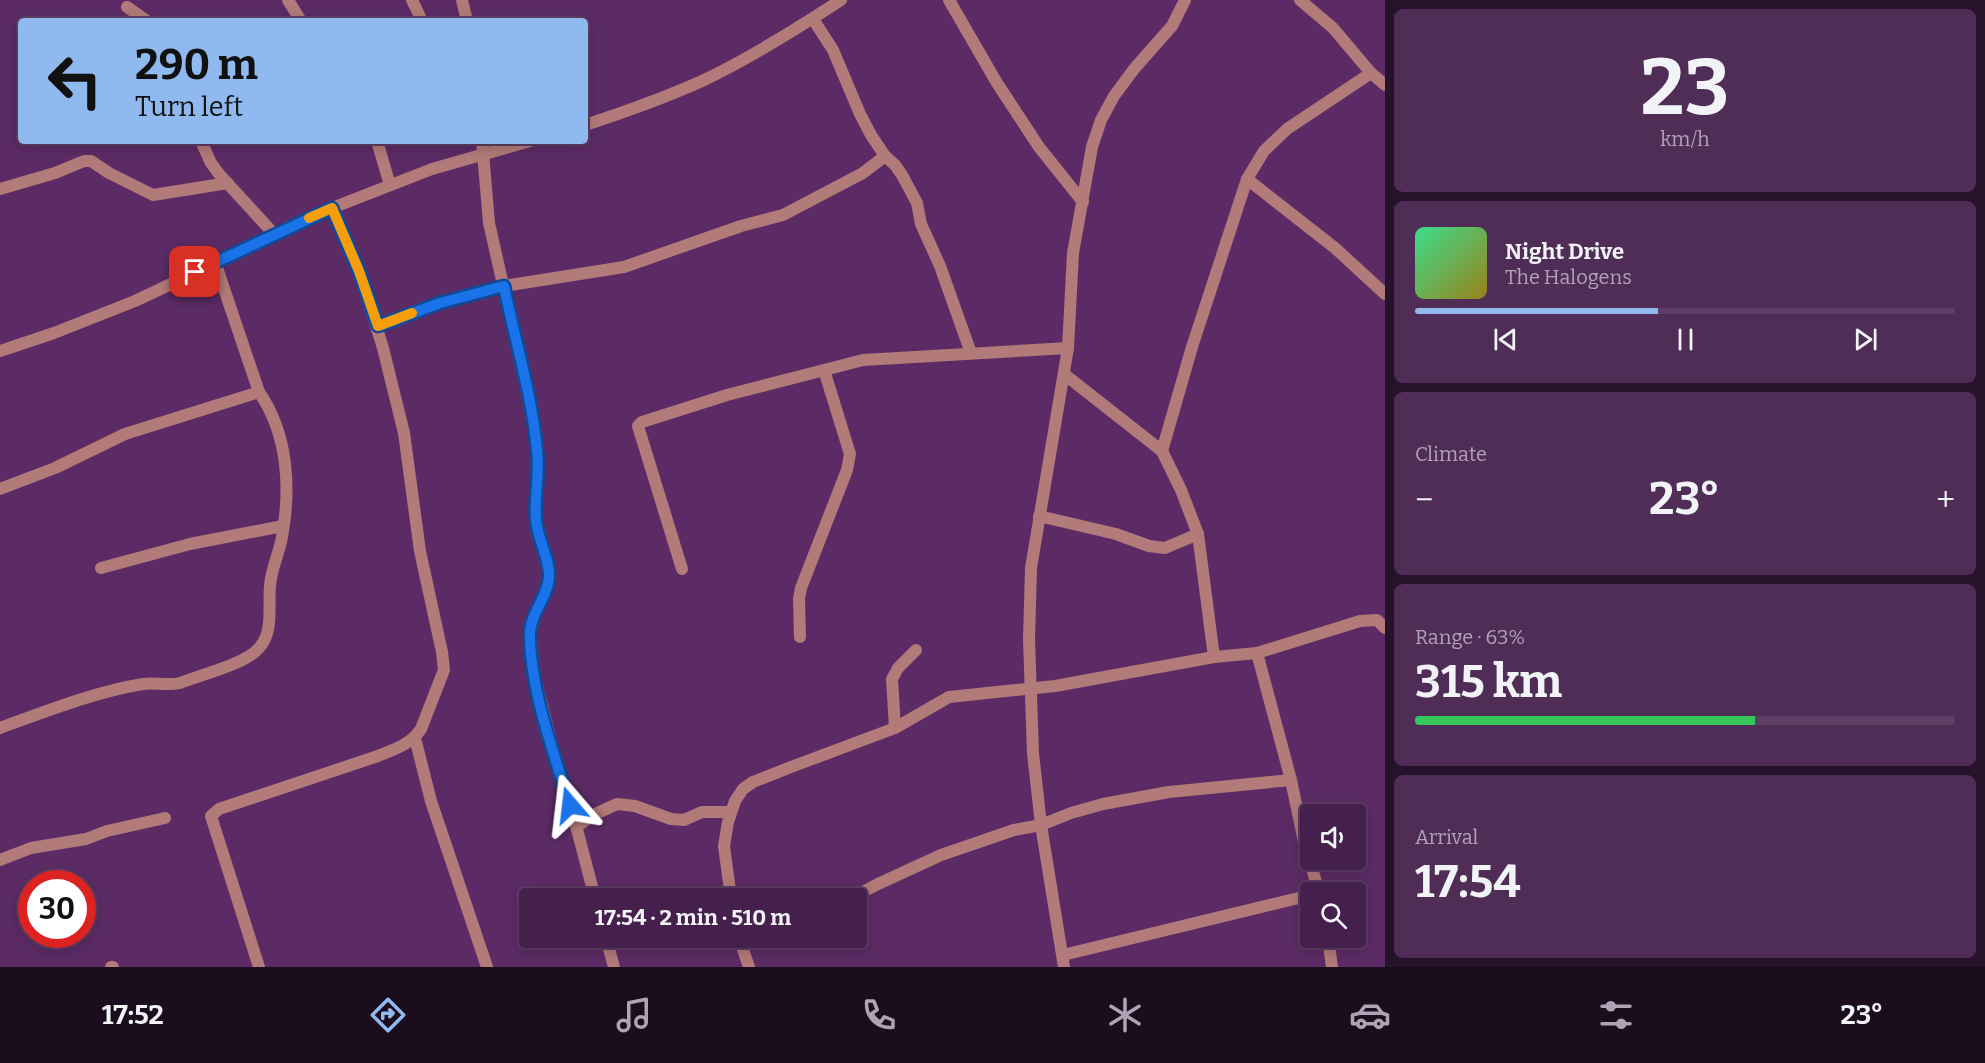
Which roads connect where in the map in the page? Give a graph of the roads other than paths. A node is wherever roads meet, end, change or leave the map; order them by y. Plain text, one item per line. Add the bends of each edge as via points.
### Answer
1 (288, 0) edge
2 (412, 0) edge
3 (462, 0) edge
4 (842, 0) edge
5 (949, 0) edge
6 (1185, 0) edge
7 (1300, 0) edge
8 (127, 7) dead end
9 (143, 18) edge
10 (299, 18) edge
11 (421, 18) edge
12 (466, 18) edge
13 (813, 19) junction
14 (1371, 74) junction
15 (1385, 85) edge
16 (588, 124) edge
17 (202, 144) edge
18 (378, 144) edge
19 (482, 144) edge
20 (519, 144) edge
21 (483, 154) junction
22 (885, 156) junction
23 (1248, 179) junction
24 (228, 183) junction
25 (390, 185) junction
26 (0, 189) edge
27 (1083, 202) junction
28 (332, 208) junction
29 (274, 234) junction
30 (214, 262) junction
31 (504, 286) junction
32 (1385, 294) edge
33 (378, 326) junction
34 (1068, 348) junction
35 (0, 351) edge
36 (971, 352) junction
37 (824, 370) junction
38 (1064, 374) junction
39 (259, 392) junction
40 (1162, 451) junction
41 (0, 489) edge
42 (1039, 516) junction
43 (283, 526) junction
44 (1198, 534) junction
45 (101, 568) dead end
46 (682, 569) dead end
47 (1381, 624) edge
48 (800, 637) dead end
49 (1385, 639) edge
50 (916, 650) dead end
51 (1257, 653) junction
52 (1214, 657) junction
53 (1030, 688) junction
54 (0, 728) edge
55 (895, 728) junction
56 (415, 738) junction
57 (1291, 780) junction
58 (731, 812) junction
59 (165, 818) dead end
60 (1041, 825) junction
61 (576, 827) junction
62 (0, 860) edge
63 (1316, 882) edge
64 (592, 888) edge
65 (730, 888) edge
66 (867, 890) edge
67 (1300, 898) edge
68 (609, 948) edge
69 (742, 948) edge
70 (1329, 948) edge
71 (1064, 961) edge
72 (259, 967) edge
73 (487, 967) edge
74 (614, 967) edge
75 (749, 967) edge
76 (1332, 967) edge

1 - 10 street
2 - 11 street
3 - 12 street
4 - 13 street
5 - 27 street via 1039,147
6 - 27 street via 1172,26 1134,69 1101,120 1092,147
7 - 14 street via 1334,28
8 - 9 street
13 - 16 street via 704,80
13 - 22 street via 833,50 860,114
14 - 15 street
14 - 23 street via 1287,129 1264,151
17 - 24 street via 211,163
18 - 25 street
19 - 21 street
20 - 21 street
21 - 25 street
21 - 31 street via 489,223
22 - 31 street via 863,173 783,215 624,267
22 - 36 street via 902,175 917,203 921,224
23 - 32 street via 1335,248
23 - 40 street
24 - 26 street via 153,195 91,161 84,161
24 - 29 street
25 - 28 street
27 - 34 street via 1073,253
28 - 29 street
28 - 33 street
29 - 30 street
30 - 35 street via 135,301
30 - 39 street
31 - 33 street via 440,303
31 - 61 street via 532,413 538,453 535,517 548,565 549,578 530,631 534,674
33 - 56 street via 404,433 420,551 444,663
34 - 36 street
34 - 38 street
36 - 37 street via 874,359
37 - 46 street via 727,395 639,424
37 - 48 street via 850,454 801,588
38 - 40 street
38 - 42 street
39 - 41 street via 125,434
39 - 43 street via 270,408 284,455 287,502
40 - 44 street
42 - 44 street via 1165,548
42 - 53 street via 1031,580
43 - 45 street via 190,543
43 - 54 street via 270,585 266,638 254,654 180,684 144,684 73,702
44 - 52 street
47 - 49 street
47 - 51 street via 1360,621
50 - 55 street via 892,679
51 - 52 street
51 - 57 street
52 - 53 street
53 - 55 street via 949,697
53 - 60 street
55 - 58 street via 753,782 743,789
56 - 72 street via 378,756 219,809 211,816
56 - 73 street via 431,801
57 - 60 street via 1169,792 1103,804
57 - 63 street
58 - 61 street via 702,812 678,820 616,804
58 - 65 street via 724,846
59 - 62 street via 86,839 31,848
60 - 66 street via 940,855
60 - 71 street
61 - 64 street
67 - 71 street
68 - 74 street
69 - 75 street
70 - 76 street

